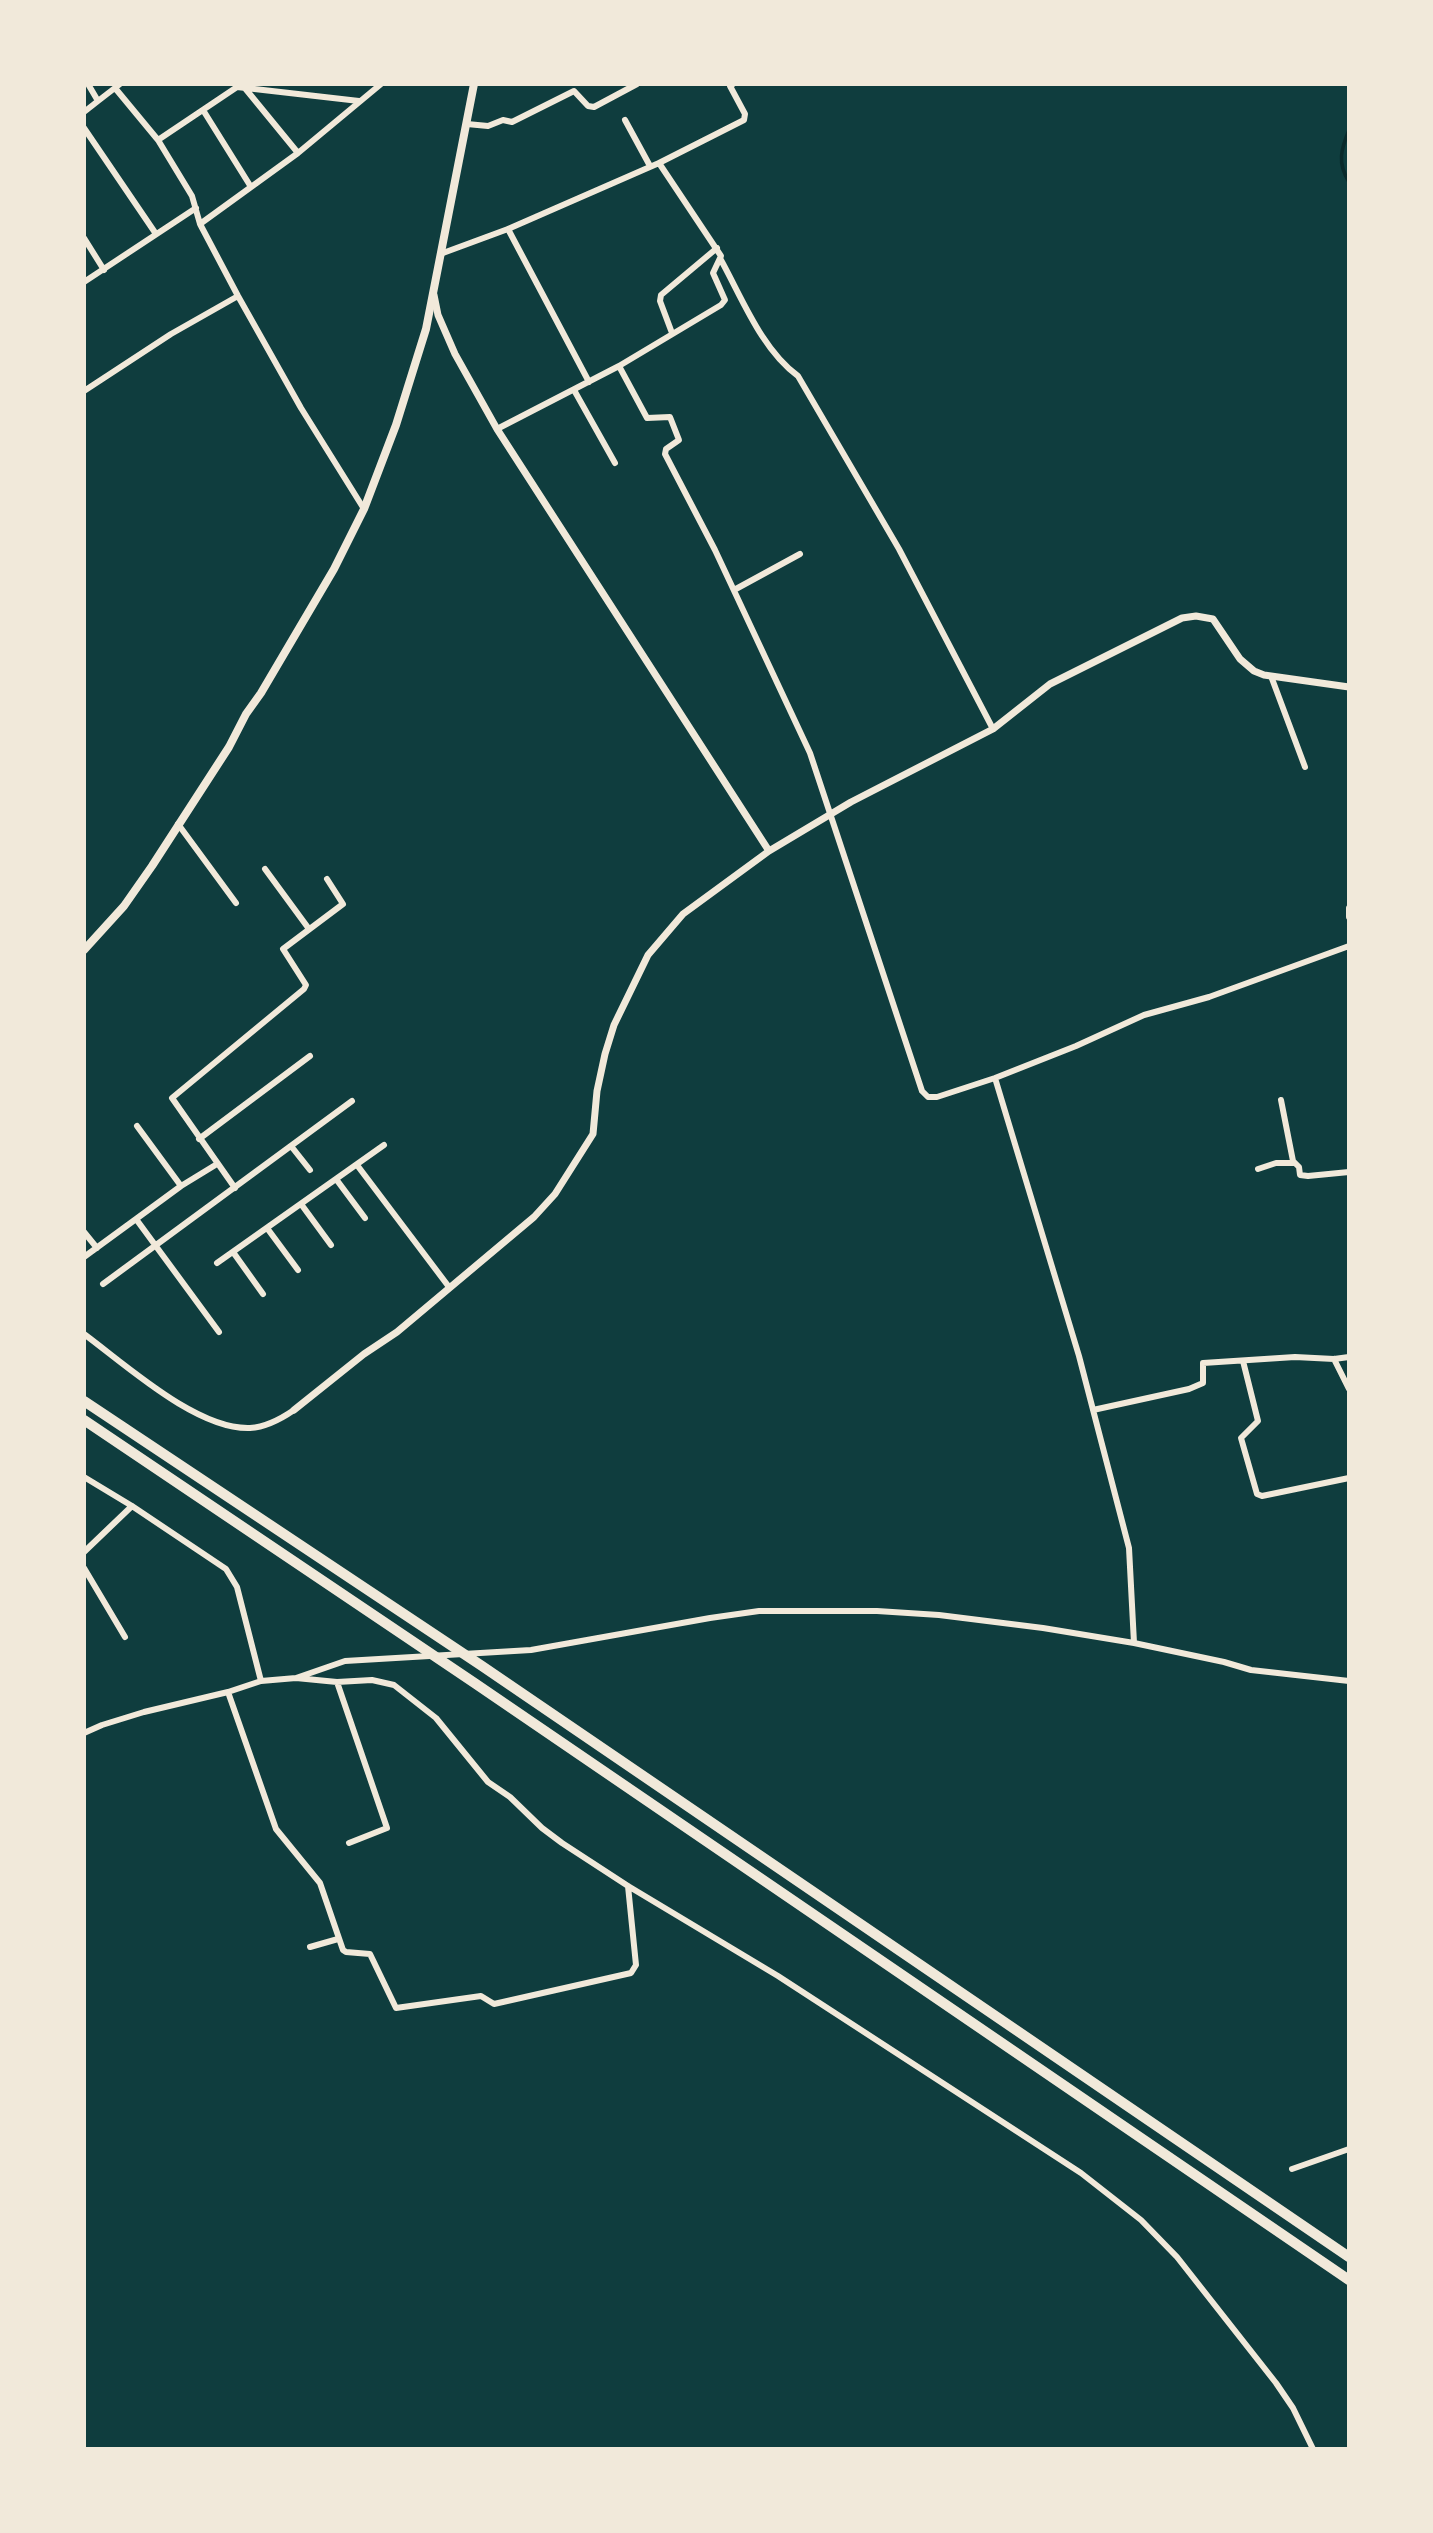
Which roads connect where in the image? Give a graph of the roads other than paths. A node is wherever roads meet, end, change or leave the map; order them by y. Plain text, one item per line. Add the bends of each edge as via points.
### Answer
1 (88, 84) edge
2 (381, 84) edge
3 (474, 84) edge
4 (636, 84) edge
5 (731, 85) edge
6 (118, 86) edge
7 (244, 87) junction
8 (98, 101) junction
9 (359, 102) junction
10 (203, 110) junction
11 (84, 111) edge
12 (625, 120) dead end
13 (467, 124) junction
14 (84, 128) edge
15 (158, 140) junction
16 (298, 153) junction
17 (659, 163) junction
18 (650, 166) junction
19 (251, 187) junction
20 (196, 208) junction
21 (200, 224) junction
22 (508, 229) junction
23 (156, 234) junction
24 (84, 238) edge
25 (717, 248) junction
26 (443, 253) junction
27 (721, 260) junction
28 (104, 271) junction
29 (84, 282) edge
30 (434, 295) junction
31 (238, 296) junction
32 (672, 333) junction
33 (619, 366) junction
34 (589, 382) junction
35 (574, 390) junction
36 (84, 391) edge
37 (498, 429) junction
38 (615, 463) dead end
39 (364, 509) junction
40 (800, 554) dead end
41 (734, 590) junction
42 (1271, 676) junction
43 (1349, 687) edge
44 (993, 729) junction
45 (1305, 767) dead end
46 (829, 814) junction
47 (178, 824) junction
48 (769, 851) junction
49 (265, 869) dead end
50 (327, 878) dead end
51 (236, 903) dead end
52 (1349, 908) edge
53 (1349, 917) edge
54 (309, 929) junction
55 (1349, 946) edge
56 (84, 950) edge
57 (310, 1056) dead end
58 (995, 1079) junction
59 (1281, 1100) dead end
60 (352, 1101) dead end
61 (137, 1126) dead end
62 (199, 1139) junction
63 (384, 1145) dead end
64 (290, 1146) junction
65 (1294, 1163) junction
66 (217, 1164) junction
67 (357, 1165) junction
68 (1258, 1169) dead end
69 (310, 1170) dead end
70 (1349, 1172) edge
71 (336, 1180) junction
72 (181, 1186) junction
73 (235, 1188) junction
74 (301, 1204) junction
75 (365, 1218) dead end
76 (136, 1219) junction
77 (267, 1228) junction
78 (84, 1232) edge
79 (331, 1245) dead end
80 (156, 1246) junction
81 (97, 1248) junction
82 (233, 1252) junction
83 (84, 1257) edge
84 (217, 1264) dead end
85 (298, 1270) dead end
86 (103, 1284) dead end
87 (449, 1287) junction
88 (264, 1294) dead end
89 (219, 1332) dead end
90 (84, 1334) edge
91 (1349, 1357) edge
92 (1334, 1359) junction
93 (1243, 1361) junction
94 (1349, 1389) edge
95 (84, 1401) edge
96 (294, 1410) joint
97 (1093, 1410) junction
98 (84, 1420) edge
99 (84, 1478) edge
100 (1349, 1478) edge
101 (132, 1506) junction
102 (84, 1552) edge
103 (84, 1568) edge
104 (125, 1637) dead end
105 (1134, 1643) junction
106 (296, 1678) junction
107 (261, 1681) junction
108 (1349, 1681) edge
109 (337, 1682) junction
110 (228, 1692) junction
111 (84, 1733) edge
112 (349, 1843) dead end
113 (628, 1886) junction
114 (338, 1939) junction
115 (310, 1947) dead end
116 (1349, 2149) edge
117 (1292, 2169) dead end
118 (1349, 2257) edge
119 (1349, 2280) edge
120 (1312, 2449) edge

1 - 8 street
2 - 9 street
3 - 13 main road
4 - 13 street via 594,107 587,106 574,91 512,122
5 - 17 street via 744,120
6 - 8 street
6 - 15 street
7 - 9 street
7 - 10 street via 234,88
7 - 16 street
8 - 11 street
9 - 16 street
10 - 15 street
10 - 19 street
12 - 18 street
13 - 26 main road
14 - 23 street
15 - 20 street
16 - 19 street
17 - 18 street
17 - 25 street
18 - 22 street
19 - 21 street
20 - 21 street
20 - 23 street
21 - 31 street
22 - 26 street
22 - 34 street
23 - 28 street
24 - 28 street
25 - 27 street
25 - 32 street via 661,295
26 - 30 main road
27 - 32 street via 713,273 723,303
27 - 44 street via 765,340 783,366 798,376 899,549
28 - 29 street
30 - 37 street via 447,336
30 - 39 main road via 417,362
31 - 36 street
31 - 39 street
32 - 33 street
33 - 34 street
33 - 41 street via 647,418 670,417 679,440 665,454
34 - 35 street
35 - 37 street
35 - 38 street
37 - 48 street
39 - 47 main road via 261,693
40 - 41 street
41 - 46 street via 810,753
42 - 43 street
42 - 44 street via 1245,665 1213,619 1188,617 1050,684
42 - 45 street
44 - 46 street
46 - 48 street
46 - 58 street via 922,1091 937,1097
47 - 51 street
47 - 56 main road via 124,906
48 - 87 street via 683,914 654,947 614,1025 597,1091 593,1134 559,1189 534,1217
49 - 54 street
50 - 54 street via 343,904
52 - 53 street
54 - 62 street via 283,949 306,985 304,989 172,1098
55 - 58 street via 1209,997 1144,1015
57 - 62 street
58 - 97 street
59 - 65 street
60 - 64 street
61 - 72 street
62 - 66 street
63 - 67 street
64 - 69 street
64 - 73 street
65 - 68 street
65 - 70 street via 1303,1176
66 - 72 street
66 - 73 street
67 - 71 street
67 - 87 street
71 - 74 street
71 - 75 street
72 - 76 street
73 - 80 street
74 - 77 street
74 - 79 street
76 - 80 street
76 - 81 street
77 - 82 street
77 - 85 street
78 - 81 street
80 - 86 street
80 - 89 street
81 - 83 street
82 - 84 street
82 - 88 street
87 - 96 street
90 - 96 street via 181,1404 216,1422 252,1428
91 - 92 street
92 - 93 street
92 - 94 street
93 - 97 street via 1202,1364 1203,1383 1189,1389
93 - 100 street via 1258,1421 1241,1438 1257,1494
95 - 118 highway
97 - 105 street via 1129,1548
98 - 119 highway
99 - 101 street
101 - 102 street
101 - 107 street via 232,1577
103 - 104 street
105 - 106 street via 909,1613 759,1611 521,1651 345,1661
105 - 108 street via 1251,1670
106 - 107 street
106 - 109 street
107 - 110 street
109 - 112 street via 387,1828
109 - 113 street via 372,1680 394,1685 436,1718 488,1782 550,1834
110 - 111 street via 144,1712
110 - 114 street via 276,1829 317,1878
113 - 114 street via 634,1970 494,2004 481,1996 396,2008 371,1955 346,1952
113 - 120 street via 778,1976 968,2100 1081,2174 1141,2221 1177,2257 1276,2383
114 - 115 street
116 - 117 street

